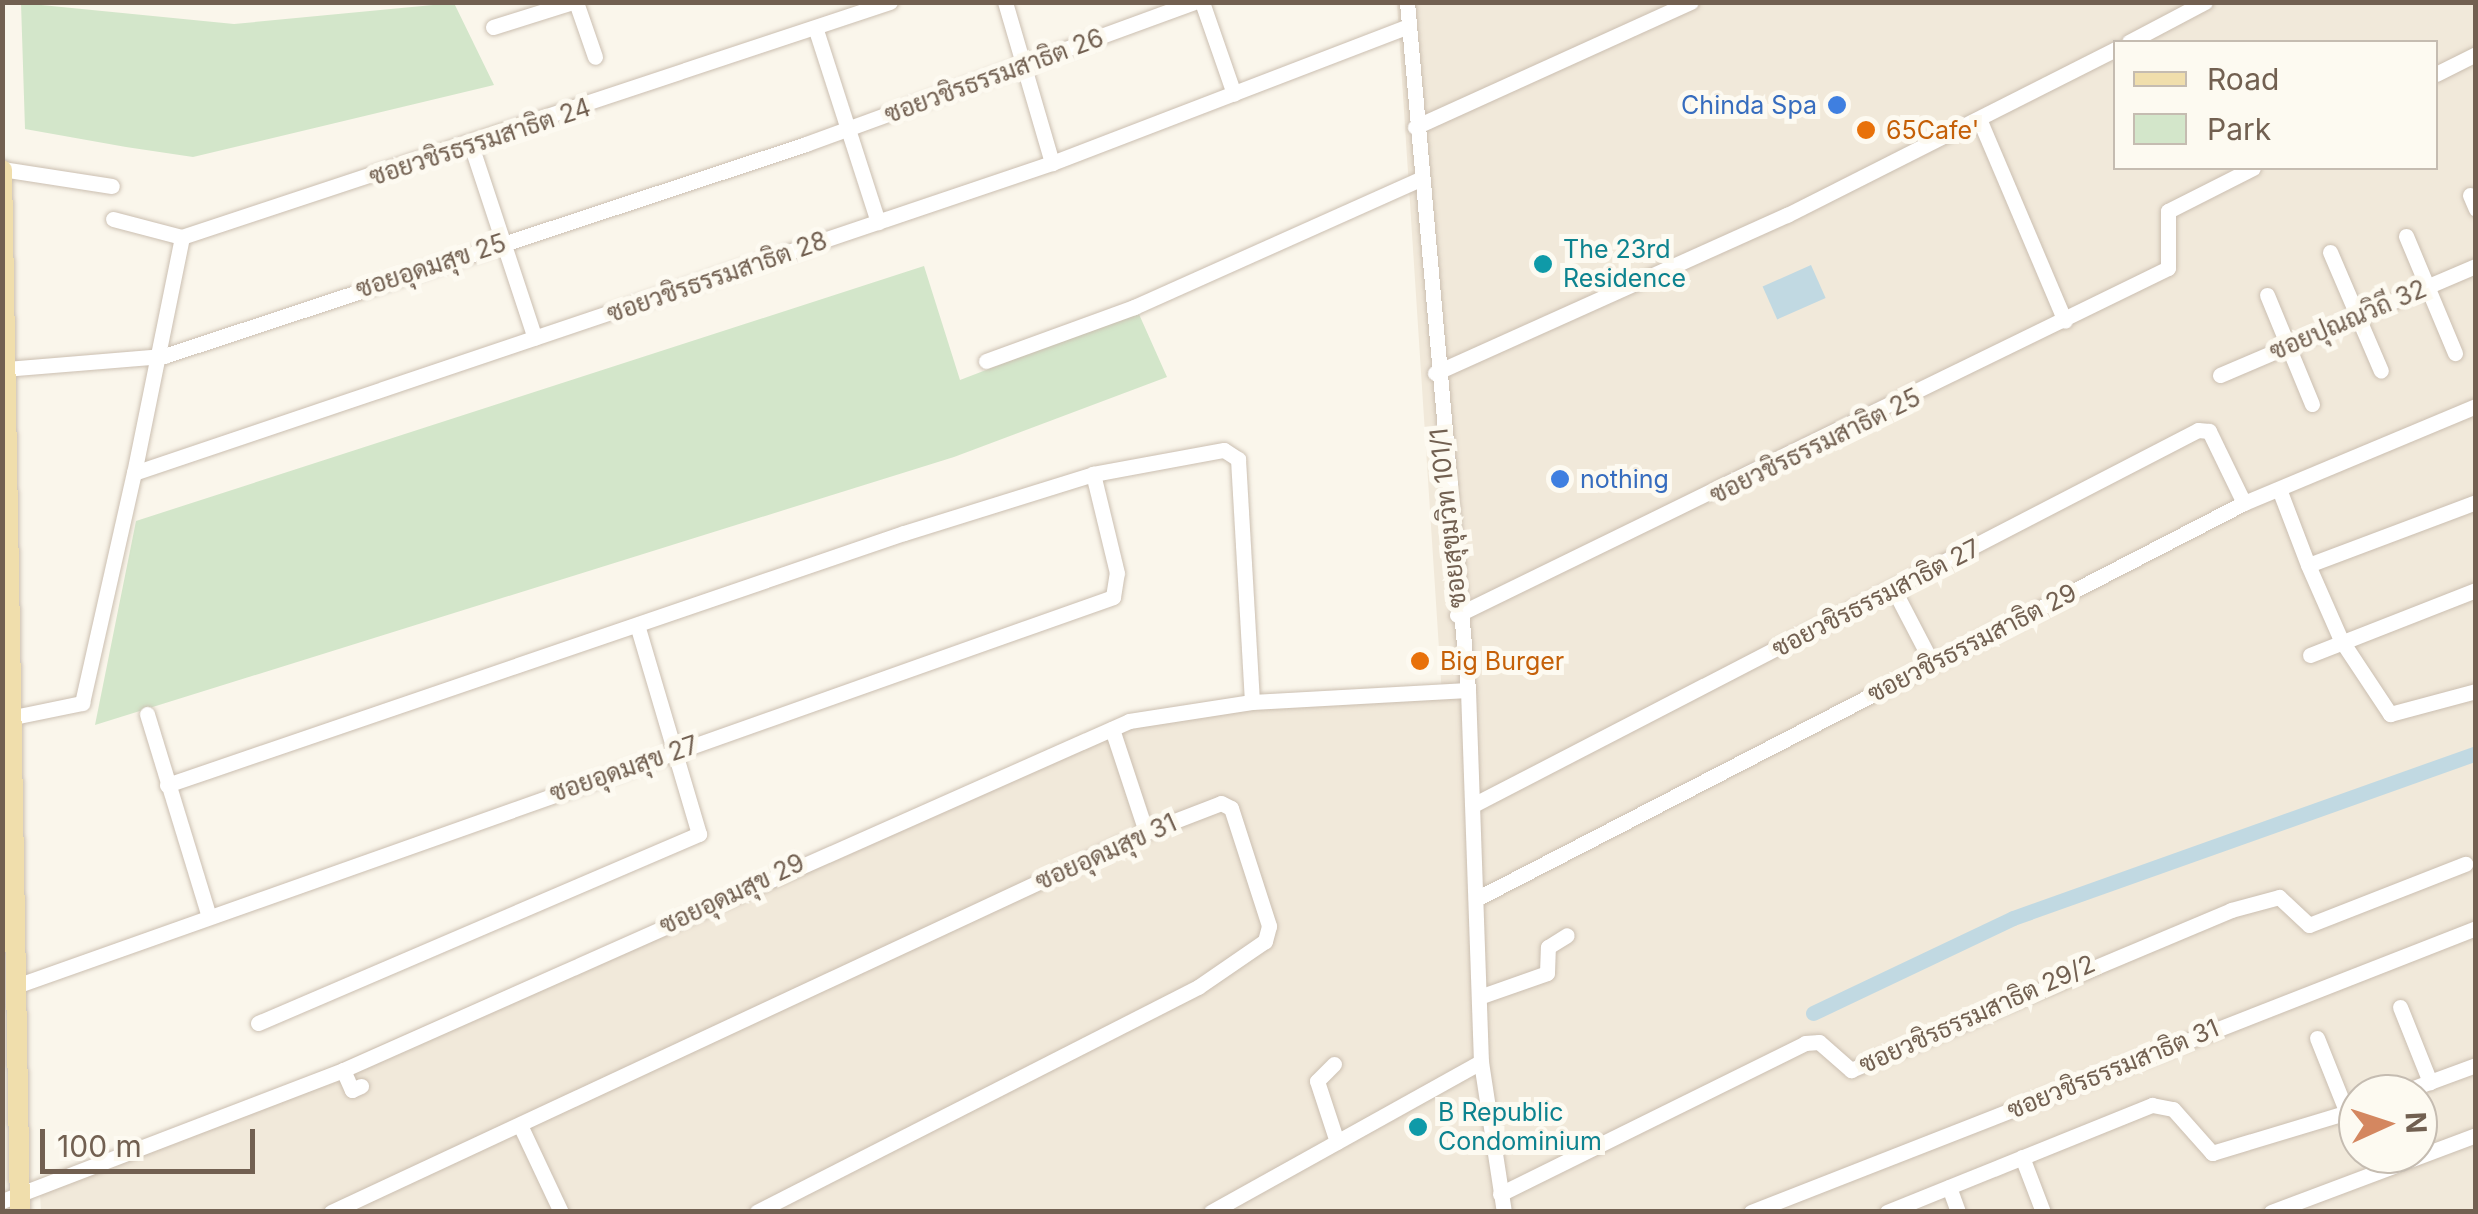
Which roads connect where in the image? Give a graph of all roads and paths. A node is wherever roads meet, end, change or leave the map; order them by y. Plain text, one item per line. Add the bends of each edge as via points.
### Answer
1 (575, 2) edge
2 (890, 2) edge
3 (1005, 2) edge
4 (1193, 2) edge
5 (1202, 2) edge
6 (1408, 2) edge
7 (1691, 2) edge
8 (2204, 2) edge
9 (493, 26) dead end
10 (1409, 26) junction
11 (816, 30) junction
12 (2133, 40) edge
13 (2113, 52) edge
14 (2476, 54) edge
15 (595, 57) dead end
16 (1026, 65) junction
17 (2438, 73) edge
18 (1234, 94) junction
19 (1980, 121) junction
20 (1415, 126) junction
21 (851, 128) junction
22 (472, 145) junction
23 (1052, 163) junction
24 (2, 170) edge
25 (2249, 170) edge
26 (1420, 179) junction
27 (112, 186) dead end
28 (113, 219) dead end
29 (878, 222) junction
30 (2406, 236) dead end
31 (182, 237) junction
32 (508, 242) junction
33 (2330, 252) dead end
34 (2476, 266) edge
35 (2426, 286) junction
36 (2267, 295) dead end
37 (2356, 316) junction
38 (2066, 321) junction
39 (535, 338) junction
40 (2288, 345) junction
41 (4, 347) edge
42 (2455, 353) dead end
43 (164, 356) junction
44 (986, 361) dead end
45 (5, 370) junction
46 (2382, 371) dead end
47 (1435, 372) junction
48 (2220, 375) dead end
49 (2312, 404) dead end
50 (2476, 406) edge
51 (134, 474) junction
52 (1093, 474) junction
53 (2279, 488) junction
54 (2476, 502) edge
55 (2244, 504) junction
56 (2308, 565) junction
57 (1894, 590) junction
58 (2476, 590) edge
59 (1457, 615) junction
60 (636, 624) junction
61 (2342, 640) junction
62 (2310, 655) dead end
63 (1932, 664) junction
64 (1468, 690) junction
65 (2476, 691) edge
66 (1252, 702) junction
67 (147, 714) dead end
68 (9, 718) junction
69 (1112, 730) junction
70 (677, 750) junction
71 (167, 785) junction
72 (1472, 805) junction
73 (1146, 832) junction
74 (2465, 864) dead end
75 (1476, 898) junction
76 (208, 914) junction
77 (2476, 928) edge
78 (1568, 936) dead end
79 (9, 952) edge
80 (16, 986) junction
81 (1479, 997) junction
82 (2400, 1007) dead end
83 (258, 1023) dead end
84 (2317, 1038) dead end
85 (1481, 1062) junction
86 (1334, 1064) dead end
87 (2476, 1065) edge
88 (344, 1070) junction
89 (2427, 1074) edge
90 (2438, 1079) edge
91 (2338, 1082) edge
92 (361, 1086) dead end
93 (2338, 1115) edge
94 (520, 1125) junction
95 (2476, 1135) edge
96 (1337, 1142) junction
97 (2022, 1157) junction
98 (1949, 1186) junction
99 (1500, 1194) junction
100 (14, 1204) edge
101 (331, 1212) edge
102 (561, 1212) edge
103 (757, 1212) edge
104 (1212, 1212) edge
105 (1504, 1212) edge
106 (1751, 1212) edge
107 (1887, 1212) edge
108 (1958, 1212) edge
109 (2044, 1212) edge
110 (2271, 1212) edge

1 - 9 street
1 - 15 street
2 - 11 street, ซอยวชิรธรรมสาธิต 24
3 - 16 street
4 - 16 street, ซอยวชิรธรรมสาธิต 26
5 - 18 street
6 - 10 street, ซอยสุขุมวิท 101/1
7 - 20 street
8 - 12 street
10 - 18 street, ซอยวชิรธรรมสาธิต 28
10 - 20 street, ซอยสุขุมวิท 101/1
11 - 21 street
11 - 22 street, ซอยวชิรธรรมสาธิต 24
13 - 19 street
14 - 17 street
16 - 21 street, ซอยวชิรธรรมสาธิต 26
16 - 23 street
18 - 23 street, ซอยวชิรธรรมสาธิต 28
19 - 38 street
19 - 47 street
20 - 26 street, ซอยสุขุมวิท 101/1
21 - 29 street
21 - 32 street, ซอยอุดมสุข 25
22 - 31 street, ซอยวชิรธรรมสาธิต 24
22 - 32 street
23 - 29 street, ซอยวชิรธรรมสาธิต 28
24 - 27 street
24 - 41 main road
25 - 38 street, ซอยวชิรธรรมสาธิต 25 via 2168,211 2168,268
26 - 44 street via 1134,307
26 - 47 street, ซอยสุขุมวิท 101/1
28 - 31 street
29 - 39 street, ซอยวชิรธรรมสาธิต 28
30 - 35 street
31 - 43 street
32 - 39 street
32 - 43 street, ซอยอุดมสุข 25
33 - 37 street
34 - 35 street, ซอยปุณณวิถี 32
35 - 37 street, ซอยปุณณวิถี 32
35 - 42 street
36 - 40 street
37 - 40 street, ซอยปุณณวิถี 32
37 - 46 street
38 - 59 street, ซอยวชิรธรรมสาธิต 25
39 - 51 street, ซอยวชิรธรรมสาธิต 28
40 - 48 street, ซอยปุณณวิถี 32
40 - 49 street
41 - 45 main road
43 - 45 street, ซอยอุดมสุข 25
43 - 51 street
45 - 68 main road
47 - 59 street, ซอยสุขุมวิท 101/1
50 - 53 street, ซอยวชิรธรรมสาธิต 29
51 - 68 street via 82,704
52 - 60 street
52 - 66 street via 1234,453
52 - 70 street, ซอยอุดมสุข 27 via 1117,573 1113,597
53 - 55 street, ซอยวชิรธรรมสาธิต 29
53 - 56 street
54 - 56 street
55 - 57 street, ซอยวชิรธรรมสาธิต 27 via 2209,431 2198,430
55 - 63 street, ซอยวชิรธรรมสาธิต 29
56 - 61 street
57 - 63 street
57 - 72 street, ซอยวชิรธรรมสาธิต 27
58 - 61 street
59 - 64 street, ซอยสุขุมวิท 101/1
60 - 70 street
60 - 71 street
61 - 62 street
61 - 65 street via 2394,717
63 - 75 street, ซอยวชิรธรรมสาธิต 29
64 - 66 street, ซอยอุดมสุข 29
64 - 72 street, ซอยสุขุมวิท 101/1
66 - 69 street, ซอยอุดมสุข 29
67 - 71 street
68 - 79 main road
69 - 73 street
69 - 88 street, ซอยอุดมสุข 29 via 990,776
70 - 76 street, ซอยอุดมสุข 27
70 - 83 street via 699,834
71 - 76 street
72 - 75 street, ซอยสุขุมวิท 101/1
73 - 94 street, ซอยอุดมสุข 31
73 - 103 street, ซอยอุดมสุข 31 via 1228,805 1269,926 1266,942 1198,987
74 - 99 street, ซอยวชิรธรรมสาธิต 29/2 via 2309,924 2279,897 2230,910 1851,1070 1819,1042 1804,1043
75 - 81 street, ซอยสุขุมวิท 101/1
76 - 80 street, ซอยอุดมสุข 27
77 - 106 street, ซอยวชิรธรรมสาธิต 31
78 - 81 street via 1548,947 1548,973
79 - 80 main road
80 - 100 main road
81 - 85 street, ซอยสุขุมวิท 101/1
82 - 89 street
84 - 91 street
85 - 96 street
85 - 99 street, ซอยสุขุมวิท 101/1
86 - 96 street via 1316,1080
87 - 90 street
88 - 92 street via 352,1090
88 - 100 street, ซอยอุดมสุข 29
93 - 97 street via 2212,1153 2159,1104
94 - 101 street, ซอยอุดมสุข 31
94 - 102 street
95 - 110 street
96 - 104 street
97 - 98 street
97 - 109 street
98 - 107 street
98 - 108 street
99 - 105 street, ซอยสุขุมวิท 101/1

